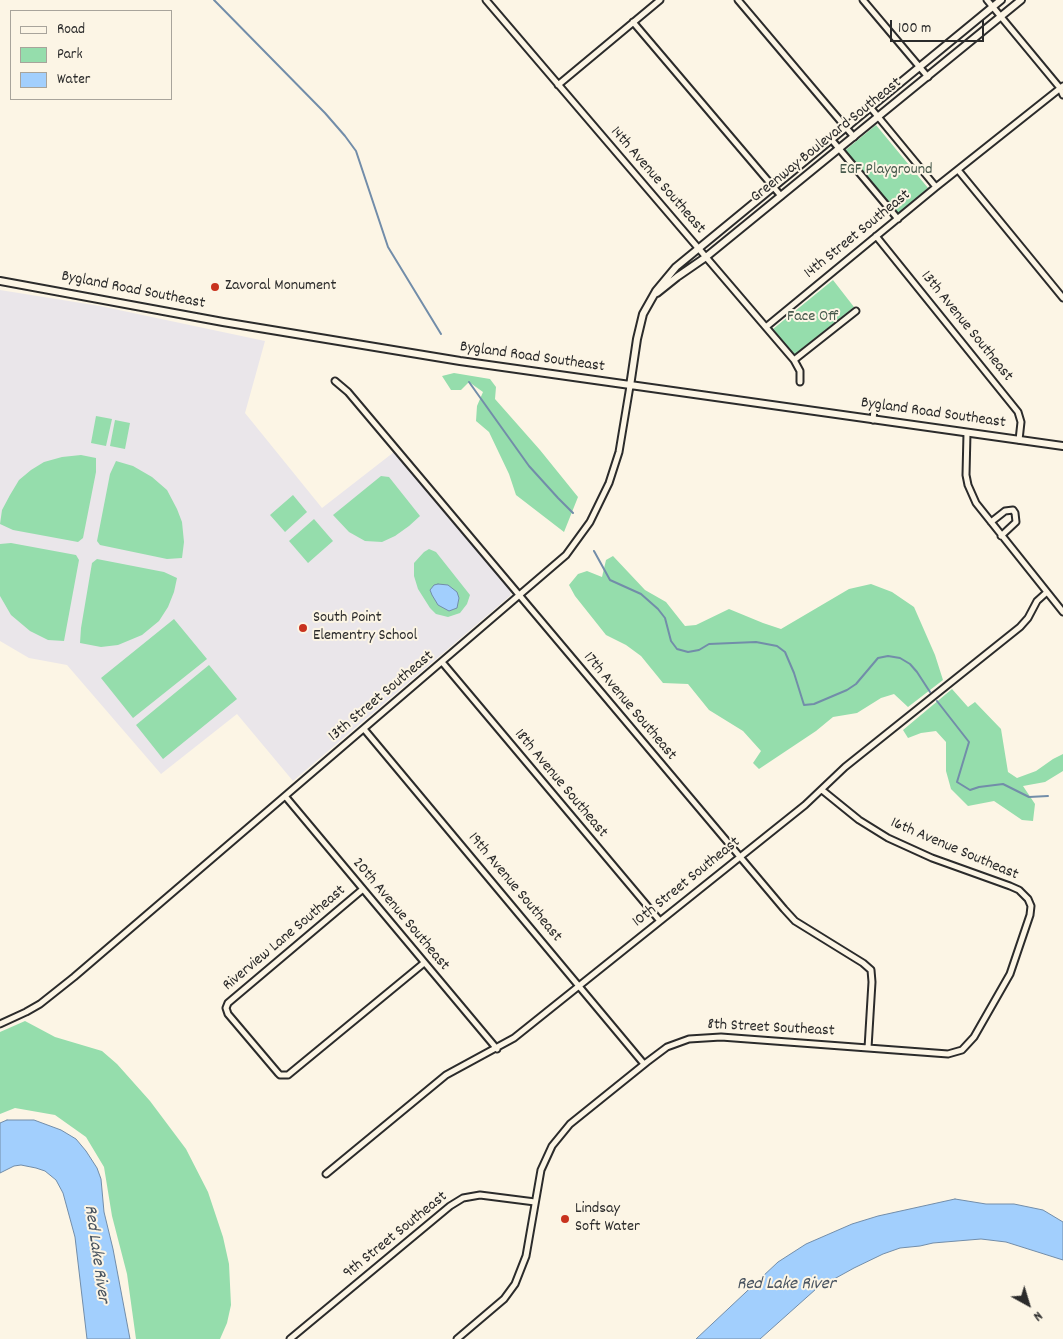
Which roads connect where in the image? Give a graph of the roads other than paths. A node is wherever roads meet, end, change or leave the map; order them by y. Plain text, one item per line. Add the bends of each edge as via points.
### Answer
1 (486, 0) edge
2 (660, 0) edge
3 (738, 0) edge
4 (863, 0) edge
5 (987, 0) edge
6 (1001, 0) edge
7 (1022, 0) edge
8 (992, 7) junction
9 (1001, 16) junction
10 (633, 22) junction
11 (919, 67) junction
12 (928, 77) junction
13 (558, 85) junction
14 (1061, 87) edge
15 (1063, 95) edge
16 (870, 107) junction
17 (878, 117) junction
18 (846, 127) junction
19 (854, 137) junction
20 (831, 139) junction
21 (839, 149) junction
22 (958, 170) junction
23 (773, 186) junction
24 (936, 188) junction
25 (781, 196) junction
26 (898, 219) junction
27 (876, 236) junction
28 (698, 248) junction
29 (706, 257) junction
30 (0, 281) edge
31 (1063, 298) edge
32 (650, 301) junction
33 (856, 311) dead end
34 (766, 326) junction
35 (794, 360) junction
36 (335, 381) dead end
37 (800, 382) dead end
38 (630, 386) junction
39 (874, 410) dead end
40 (873, 420) junction
41 (967, 433) junction
42 (1019, 440) junction
43 (1063, 446) edge
44 (991, 522) junction
45 (1001, 536) junction
46 (1047, 592) junction
47 (519, 596) junction
48 (1063, 612) edge
49 (442, 662) junction
50 (364, 729) junction
51 (822, 790) junction
52 (285, 796) junction
53 (740, 857) junction
54 (362, 889) junction
55 (1028, 899) joint
56 (660, 921) junction
57 (424, 963) junction
58 (579, 986) junction
59 (0, 1024) edge
60 (868, 1048) junction
61 (497, 1049) junction
62 (644, 1064) junction
63 (326, 1174) dead end
64 (534, 1202) junction
65 (290, 1339) edge
66 (457, 1339) edge

1 - 13 street, 14th Avenue Southeast
2 - 10 street
3 - 18 street
4 - 11 street
5 - 8 street
6 - 8 street, Greenway Boulevard Southeast
7 - 9 street, Greenway Boulevard Southeast
8 - 9 street
8 - 11 street, Greenway Boulevard Southeast
9 - 12 street, Greenway Boulevard Southeast
9 - 14 street
10 - 13 street
10 - 23 street
11 - 12 street
11 - 16 street, Greenway Boulevard Southeast
12 - 17 street, Greenway Boulevard Southeast
13 - 28 street, 14th Avenue Southeast
14 - 15 street
14 - 22 street, 14th Street Southeast
16 - 17 street
16 - 18 street, Greenway Boulevard Southeast
17 - 19 street, Greenway Boulevard Southeast
17 - 24 street
18 - 19 street
18 - 20 street, Greenway Boulevard Southeast
19 - 21 street, Greenway Boulevard Southeast
20 - 21 street
20 - 23 street, Greenway Boulevard Southeast
21 - 25 street, Greenway Boulevard Southeast
21 - 26 street
22 - 24 street, 14th Street Southeast
22 - 31 street
23 - 25 street
23 - 28 street, Greenway Boulevard Southeast
24 - 26 street, 14th Street Southeast
25 - 29 street, Greenway Boulevard Southeast
26 - 27 street, 14th Street Southeast
27 - 34 street, 14th Street Southeast
27 - 42 street, 13th Avenue Southeast via 1018,412 1021,422
28 - 29 street, 14th Avenue Southeast
28 - 32 street, Greenway Boulevard Southeast via 662,282
29 - 32 street, Greenway Boulevard Southeast
29 - 34 street, 14th Avenue Southeast
30 - 38 street, Bygland Road Southeast via 328,340
32 - 38 street, Greenway Boulevard Southeast via 640,325
33 - 35 street
34 - 35 street, 14th Avenue Southeast
35 - 37 street, 14th Avenue Southeast via 800,371
36 - 47 street, 17th Avenue Southeast via 348,392
38 - 40 street, Bygland Road Southeast
38 - 47 street, 13th Street Southeast via 614,468 594,516 566,555
39 - 40 street
40 - 41 street, Bygland Road Southeast
41 - 42 street, Bygland Road Southeast
41 - 44 street via 968,486
42 - 43 street, Bygland Road Southeast
44 - 45 street
44 - 45 street via 1005,511 1013,510 1016,522
45 - 46 street
46 - 48 street
46 - 51 street, 10th Street Southeast via 1020,627 845,766
47 - 49 street, 13th Street Southeast
47 - 53 street, 17th Avenue Southeast
49 - 50 street, 13th Street Southeast
49 - 56 street, 18th Avenue Southeast
50 - 52 street, 13th Street Southeast
50 - 58 street, 19th Avenue Southeast
51 - 53 street, 10th Street Southeast
51 - 55 street, 16th Avenue Southeast via 888,838 932,858 1010,886
52 - 54 street, 20th Avenue Southeast
52 - 59 street, 13th Street Southeast via 74,977 40,1004
53 - 56 street, 10th Street Southeast
53 - 60 street, 17th Avenue Southeast via 795,920 871,970
54 - 57 street, 20th Avenue Southeast
54 - 57 street, Riverview Lane Southeast via 228,1003 228,1014 278,1073 288,1075
55 - 60 street, 8th Street Southeast via 1030,915 1010,974 968,1045 948,1054
56 - 58 street, 10th Street Southeast
57 - 61 street, 20th Avenue Southeast
58 - 61 street, 10th Street Southeast
58 - 62 street, 19th Avenue Southeast
60 - 62 street, 8th Street Southeast via 704,1037 667,1047
61 - 63 street, 10th Street Southeast via 446,1075
62 - 64 street, 8th Street Southeast via 560,1135 543,1164
64 - 65 street, 9th Street Southeast via 480,1195 463,1198
64 - 66 street, 8th Street Southeast via 526,1256 514,1284 504,1299

